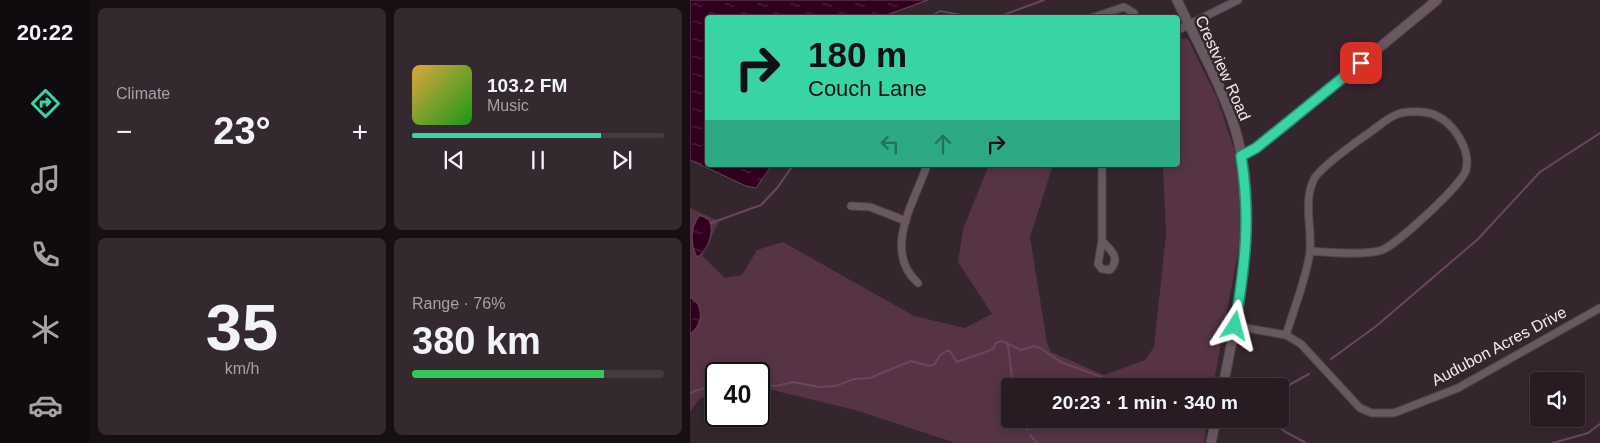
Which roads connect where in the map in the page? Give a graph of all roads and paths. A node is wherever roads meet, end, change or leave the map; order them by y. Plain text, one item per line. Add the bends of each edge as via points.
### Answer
1 (1176, 0) edge
2 (1238, 0) edge
3 (1437, 0) edge
4 (1100, 15) edge
5 (1135, 15) edge
6 (1189, 26) junction
7 (1180, 29) edge
8 (1241, 156) junction
9 (926, 167) edge
10 (1102, 167) edge
11 (851, 206) dead end
12 (906, 221) junction
13 (1102, 241) dead end
14 (1310, 252) junction
15 (918, 283) dead end
16 (1600, 308) edge
17 (1235, 326) junction
18 (1286, 335) junction
19 (1225, 378) edge
20 (1214, 428) edge
21 (1211, 443) edge

1 - 6 street, Crestview Road
2 - 6 street
3 - 8 street via 1282,128
4 - 5 street via 1124,7
6 - 7 street
6 - 8 street, Crestview Road via 1228,110
8 - 17 street, Crestview Road via 1247,210 1246,255
9 - 12 street
10 - 13 street
11 - 12 street via 870,207
12 - 15 street via 900,256 904,268
14 - 14 street via 1309,206 1314,179 1346,149 1401,113 1435,115 1450,126 1464,144 1467,168 1464,178 1424,216 1382,250
14 - 18 street
16 - 18 street, Audubon Acres Drive via 1458,388 1388,414 1372,413 1353,403 1302,344
17 - 18 street, Audubon Acres Drive
17 - 19 street, Crestview Road
20 - 21 street

